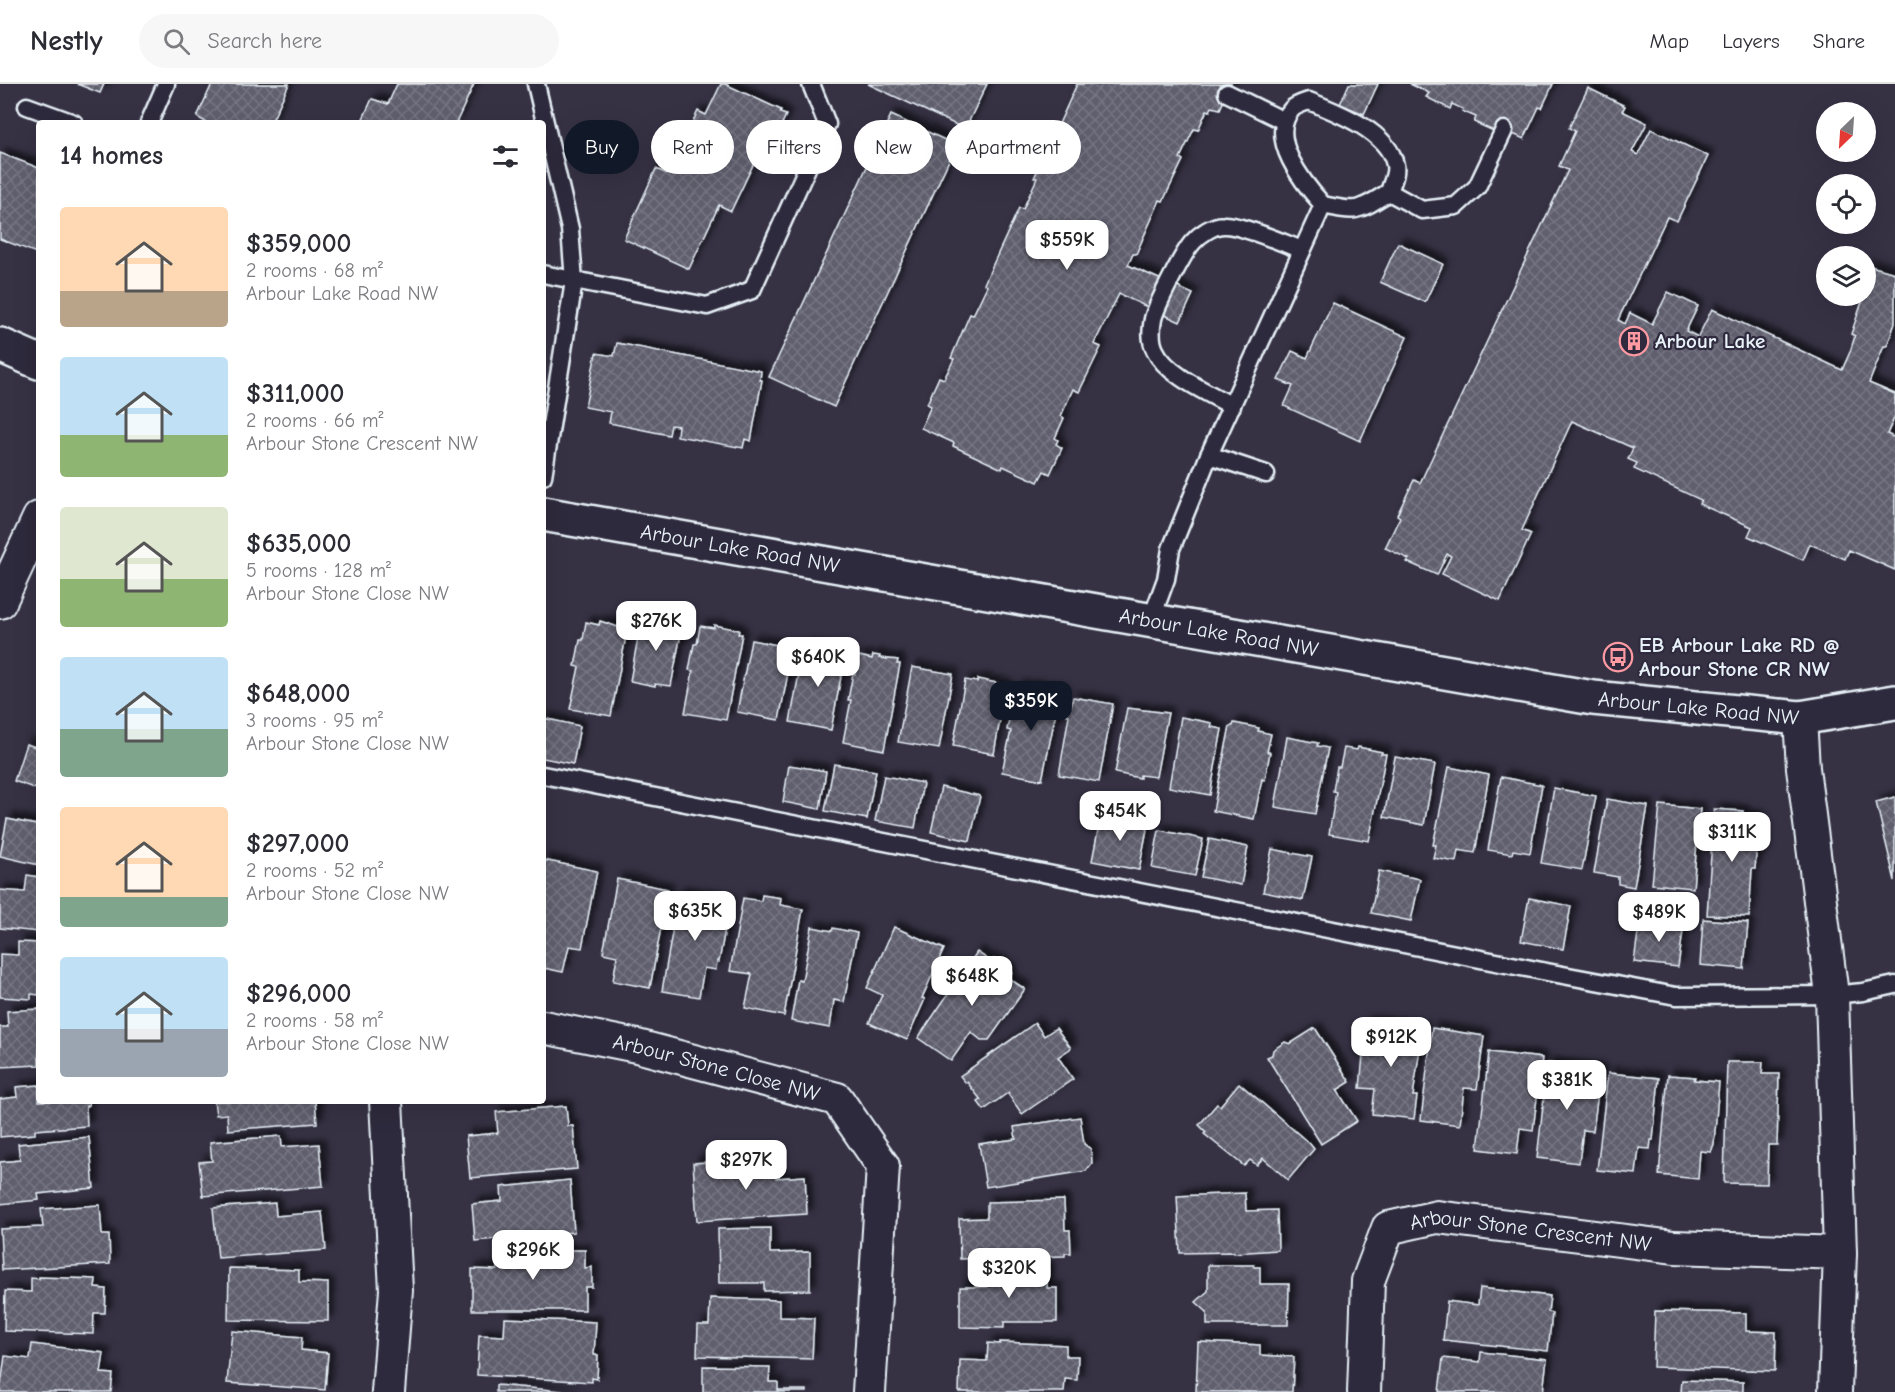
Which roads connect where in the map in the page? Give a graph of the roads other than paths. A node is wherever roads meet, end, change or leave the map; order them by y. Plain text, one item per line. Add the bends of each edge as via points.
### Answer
1 (166, 84) edge
2 (536, 84) edge
3 (811, 84) edge
4 (1227, 93) dead end
5 (27, 106) dead end
6 (66, 120) edge
7 (150, 120) edge
8 (544, 120) edge
9 (1284, 121) junction
10 (546, 127) edge
11 (1504, 130) dead end
12 (1389, 192) junction
13 (1323, 205) junction
14 (1302, 250) junction
15 (546, 275) edge
16 (574, 281) junction
17 (0, 345) edge
18 (36, 361) edge
19 (1232, 406) junction
20 (1209, 455) junction
21 (546, 457) edge
22 (1266, 474) dead end
23 (546, 515) edge
24 (36, 524) edge
25 (0, 602) edge
26 (1151, 620) junction
27 (1895, 702) edge
28 (1800, 718) junction
29 (546, 776) edge
30 (1895, 985) edge
31 (1832, 995) junction
32 (546, 1028) edge
33 (386, 1104) edge
34 (1840, 1253) junction
35 (388, 1392) edge
36 (869, 1392) edge
37 (1364, 1392) edge
38 (1835, 1392) edge

1 - 7 lane
2 - 8 lane
3 - 16 lane via 827,124 752,290 707,306
4 - 9 lane
5 - 6 lane
9 - 12 lane via 1293,107 1309,101 1374,133 1389,150 1396,167
9 - 13 lane via 1282,137 1287,153
10 - 16 lane via 570,229
11 - 12 lane via 1477,187 1456,206 1422,210
12 - 13 lane via 1360,210
13 - 14 lane
14 - 19 lane
14 - 19 lane via 1225,224 1213,227 1192,243 1154,317 1150,336 1162,362
15 - 16 lane
16 - 21 lane
17 - 18 street
19 - 20 lane
20 - 22 lane
20 - 26 lane via 1171,549 1166,579
23 - 26 street, Arbour Lake Road NW
24 - 25 street
26 - 28 street, Arbour Lake Road NW via 1593,698
27 - 28 street, Arbour Lake Road NW
28 - 31 street
29 - 31 lane via 1677,996
30 - 31 lane
31 - 34 street
32 - 36 street, Arbour Stone Close NW via 637,1046 837,1100 883,1166
33 - 35 street via 396,1290
34 - 37 street, Arbour Stone Crescent NW via 1674,1247 1437,1217 1388,1228 1368,1281
34 - 38 street

